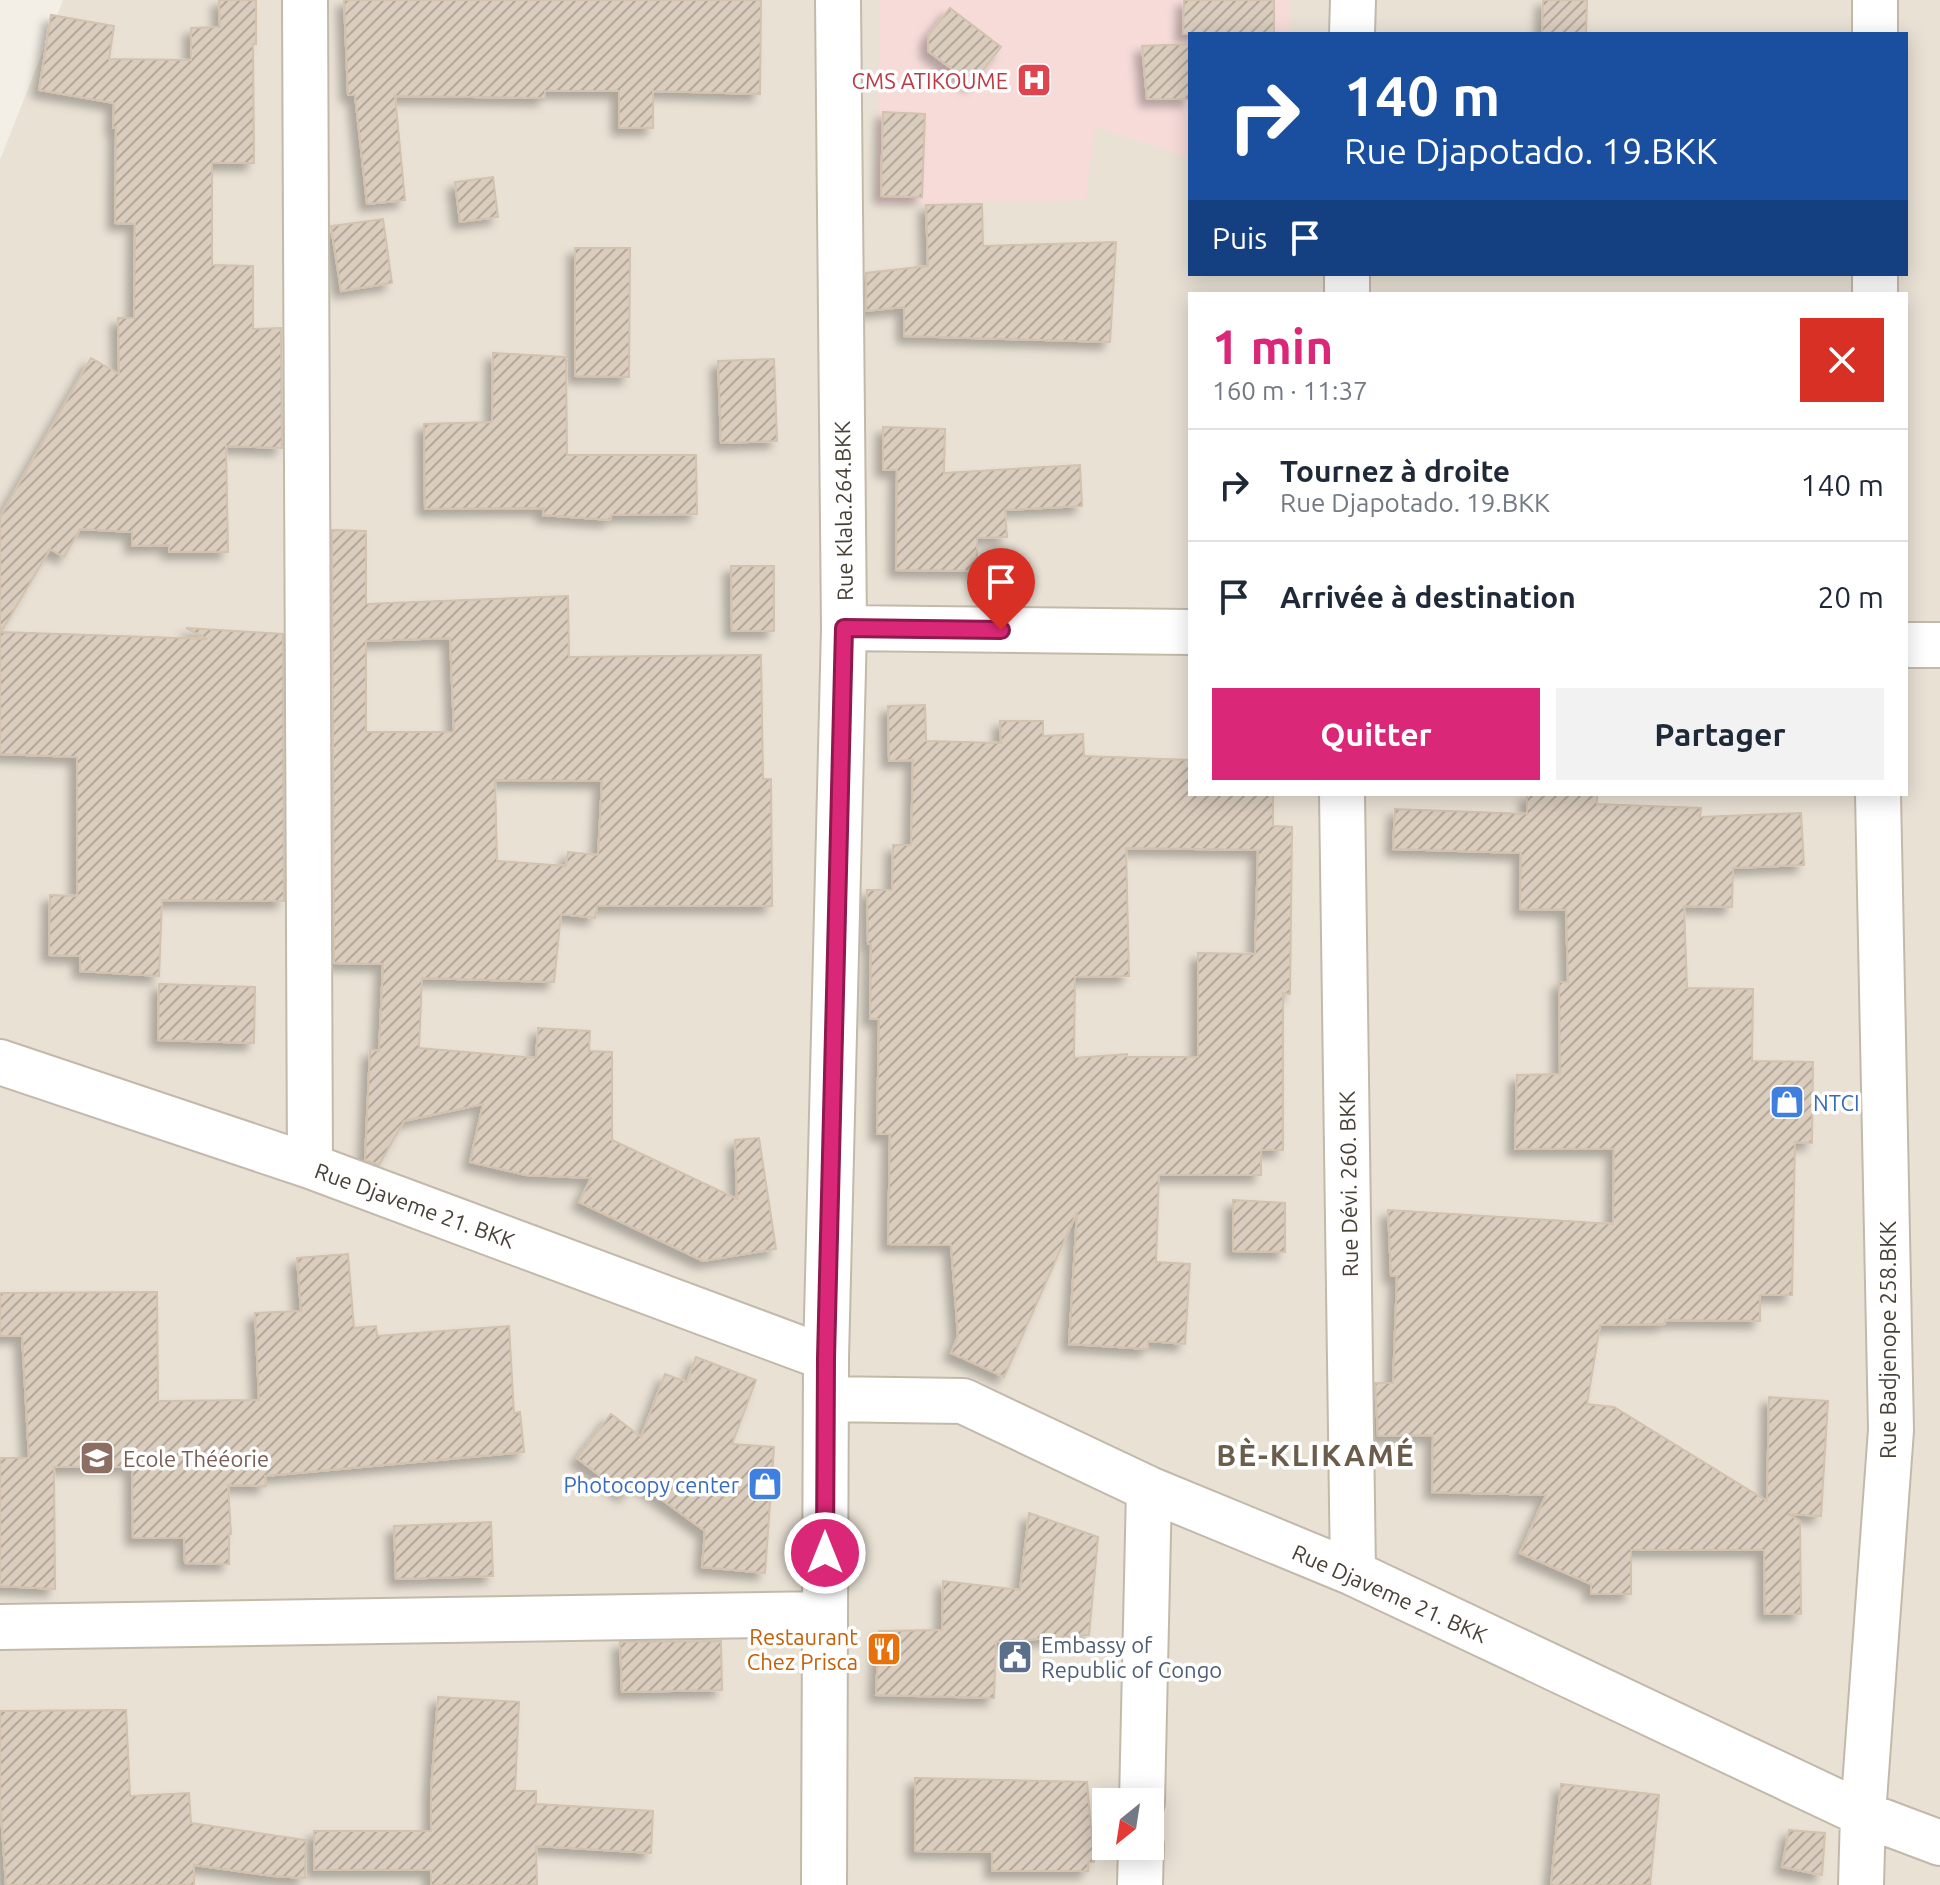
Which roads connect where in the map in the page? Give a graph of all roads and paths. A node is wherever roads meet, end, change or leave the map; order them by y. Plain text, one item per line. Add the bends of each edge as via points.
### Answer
1 (305, 0) edge
2 (838, 0) edge
3 (1353, 0) edge
4 (1875, 0) edge
5 (1352, 32) edge
6 (1875, 32) edge
7 (844, 628) junction
8 (1188, 632) edge
9 (1908, 645) edge
10 (1940, 645) edge
11 (1342, 796) edge
12 (1878, 796) edge
13 (0, 1062) edge
14 (310, 1166) junction
15 (826, 1379) junction
16 (1149, 1489) junction
17 (1353, 1573) junction
18 (824, 1614) junction
19 (0, 1627) edge
20 (1142, 1788) edge
21 (1863, 1814) junction
22 (1940, 1843) edge
23 (1141, 1860) edge
24 (824, 1885) edge
25 (1140, 1885) edge
26 (1861, 1885) edge

1 - 14 street
2 - 7 street, Rue Klala.264.BKK
3 - 5 street
4 - 6 street
7 - 8 street
7 - 15 street, Rue Klala.264.BKK
9 - 10 street
11 - 17 street, Rue Dévi. 260. BKK
12 - 21 street, Rue Badjenope 258.BKK via 1891,1430
13 - 14 street, Rue Djaveme 21. BKK
14 - 15 street, Rue Djaveme 21. BKK
15 - 16 street, Rue Djaveme 21. BKK via 963,1401
15 - 18 street, Rue Klala.264.BKK
16 - 17 street, Rue Djaveme 21. BKK
16 - 20 street
17 - 21 street, Rue Djaveme 21. BKK
18 - 19 street
18 - 24 street, Rue Klala.264.BKK
21 - 22 street, Rue Djaveme 21. BKK
21 - 26 street, Rue Badjenope 258.BKK
23 - 25 street

